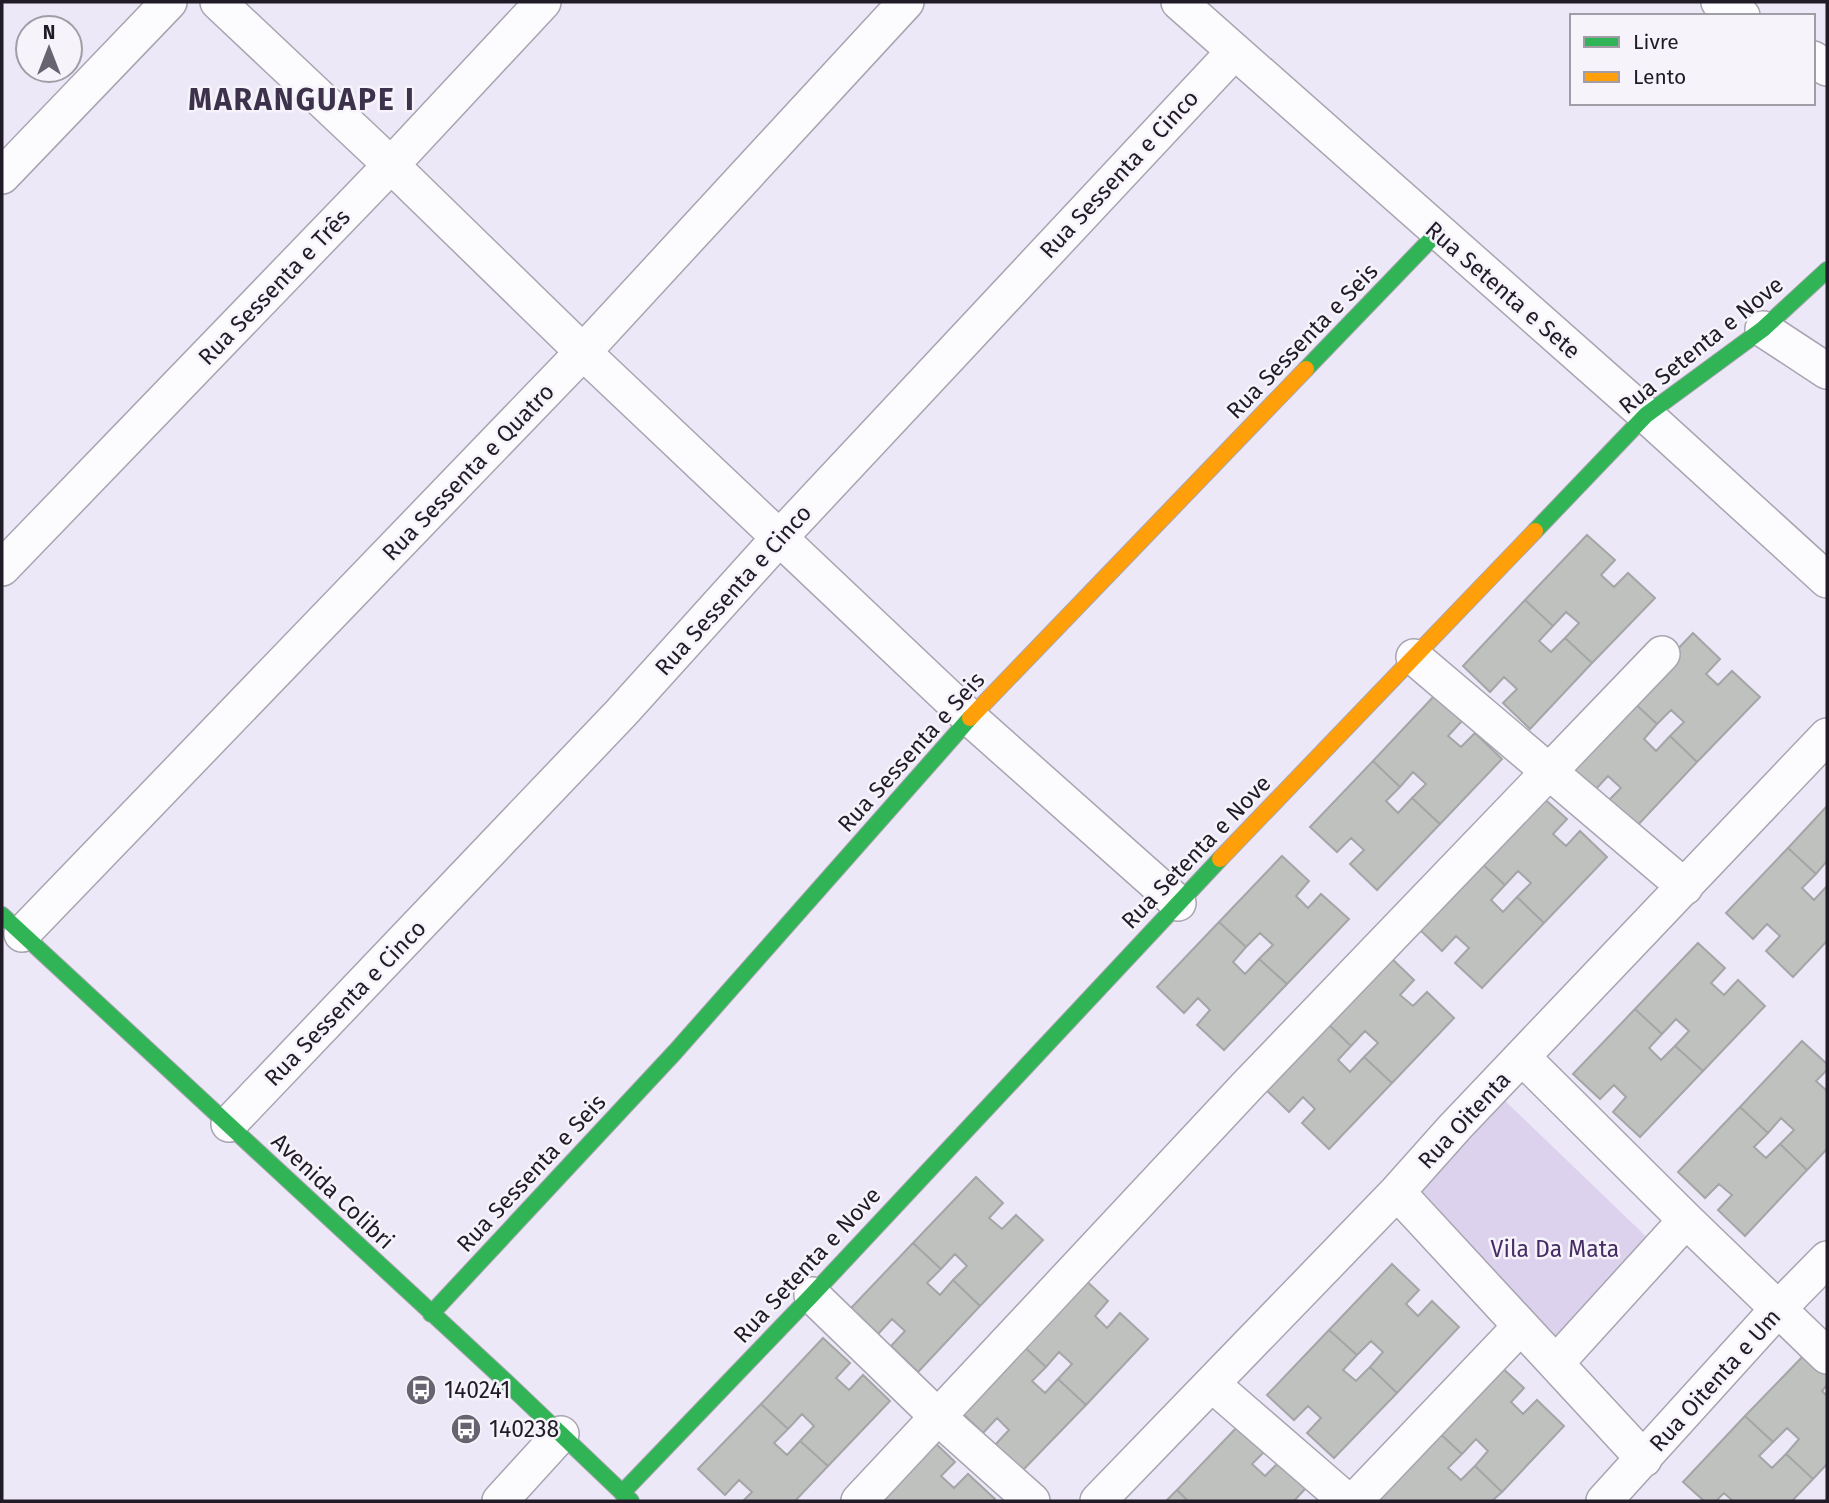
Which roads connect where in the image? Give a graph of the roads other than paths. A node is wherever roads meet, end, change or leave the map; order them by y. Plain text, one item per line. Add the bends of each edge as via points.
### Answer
1 (169, 2) edge
2 (218, 2) edge
3 (542, 2) edge
4 (906, 2) edge
5 (1179, 2) edge
6 (1234, 52) junction
7 (391, 165) junction
8 (2, 176) edge
9 (1437, 233) junction
10 (1827, 270) edge
11 (1763, 329) junction
12 (583, 352) junction
13 (1827, 371) edge
14 (1646, 415) junction
15 (780, 537) junction
16 (2, 568) edge
17 (1827, 580) edge
18 (1662, 654) dead end
19 (1414, 657) junction
20 (970, 718) junction
21 (1827, 736) edge
22 (1550, 772) junction
23 (1685, 887) junction
24 (1178, 902) junction
25 (12, 925) edge
26 (1522, 1057) junction
27 (229, 1124) junction
28 (1397, 1192) junction
29 (1686, 1220) junction
30 (1827, 1259) edge
31 (812, 1295) junction
32 (1778, 1309) junction
33 (430, 1314) junction
34 (1520, 1326) junction
35 (1827, 1356) edge
36 (1556, 1363) junction
37 (1213, 1385) junction
38 (938, 1417) junction
39 (561, 1434) junction
40 (1644, 1459) junction
41 (626, 1497) edge
42 (505, 1500) edge
43 (859, 1501) edge
44 (1032, 1501) edge
45 (1098, 1501) edge
46 (1347, 1501) edge
47 (1354, 1501) edge
48 (1604, 1501) edge

1 - 8 street
2 - 7 street
3 - 7 street, Rua Sessenta e Três
4 - 12 street, Rua Sessenta e Quatro
5 - 6 street, Rua Setenta e Sete
6 - 9 street, Rua Setenta e Sete
6 - 15 street, Rua Sessenta e Cinco
7 - 12 street
7 - 16 street, Rua Sessenta e Três
9 - 14 street, Rua Setenta e Sete
9 - 20 street, Rua Sessenta e Seis
10 - 11 street, Rua Setenta e Nove
11 - 13 street
11 - 14 street, Rua Setenta e Nove
12 - 15 street
12 - 25 street, Rua Sessenta e Quatro
14 - 17 street, Rua Setenta e Sete
14 - 19 street, Rua Setenta e Nove
15 - 20 street
15 - 27 street, Rua Sessenta e Cinco via 621,713
18 - 22 street
19 - 22 street
19 - 24 street, Rua Setenta e Nove
20 - 24 street
20 - 33 street, Rua Sessenta e Seis via 675,1052
21 - 23 street, Rua Oitenta
22 - 23 street
22 - 38 street via 1246,1087
23 - 26 street, Rua Oitenta
24 - 31 street, Rua Setenta e Nove
25 - 27 street, Avenida Colibri
26 - 28 street, Rua Oitenta
26 - 29 street
27 - 33 street, Avenida Colibri
28 - 34 street
28 - 37 street, Rua Oitenta
29 - 32 street
29 - 36 street
30 - 32 street, Rua Oitenta e Um
31 - 38 street
31 - 41 street, Rua Setenta e Nove
32 - 35 street
32 - 40 street, Rua Oitenta e Um
33 - 39 street, Avenida Colibri
34 - 36 street
34 - 47 street
36 - 40 street
37 - 45 street, Rua Oitenta
37 - 46 street
38 - 43 street
38 - 44 street
39 - 41 street, Avenida Colibri
39 - 42 street
40 - 48 street, Rua Oitenta e Um

